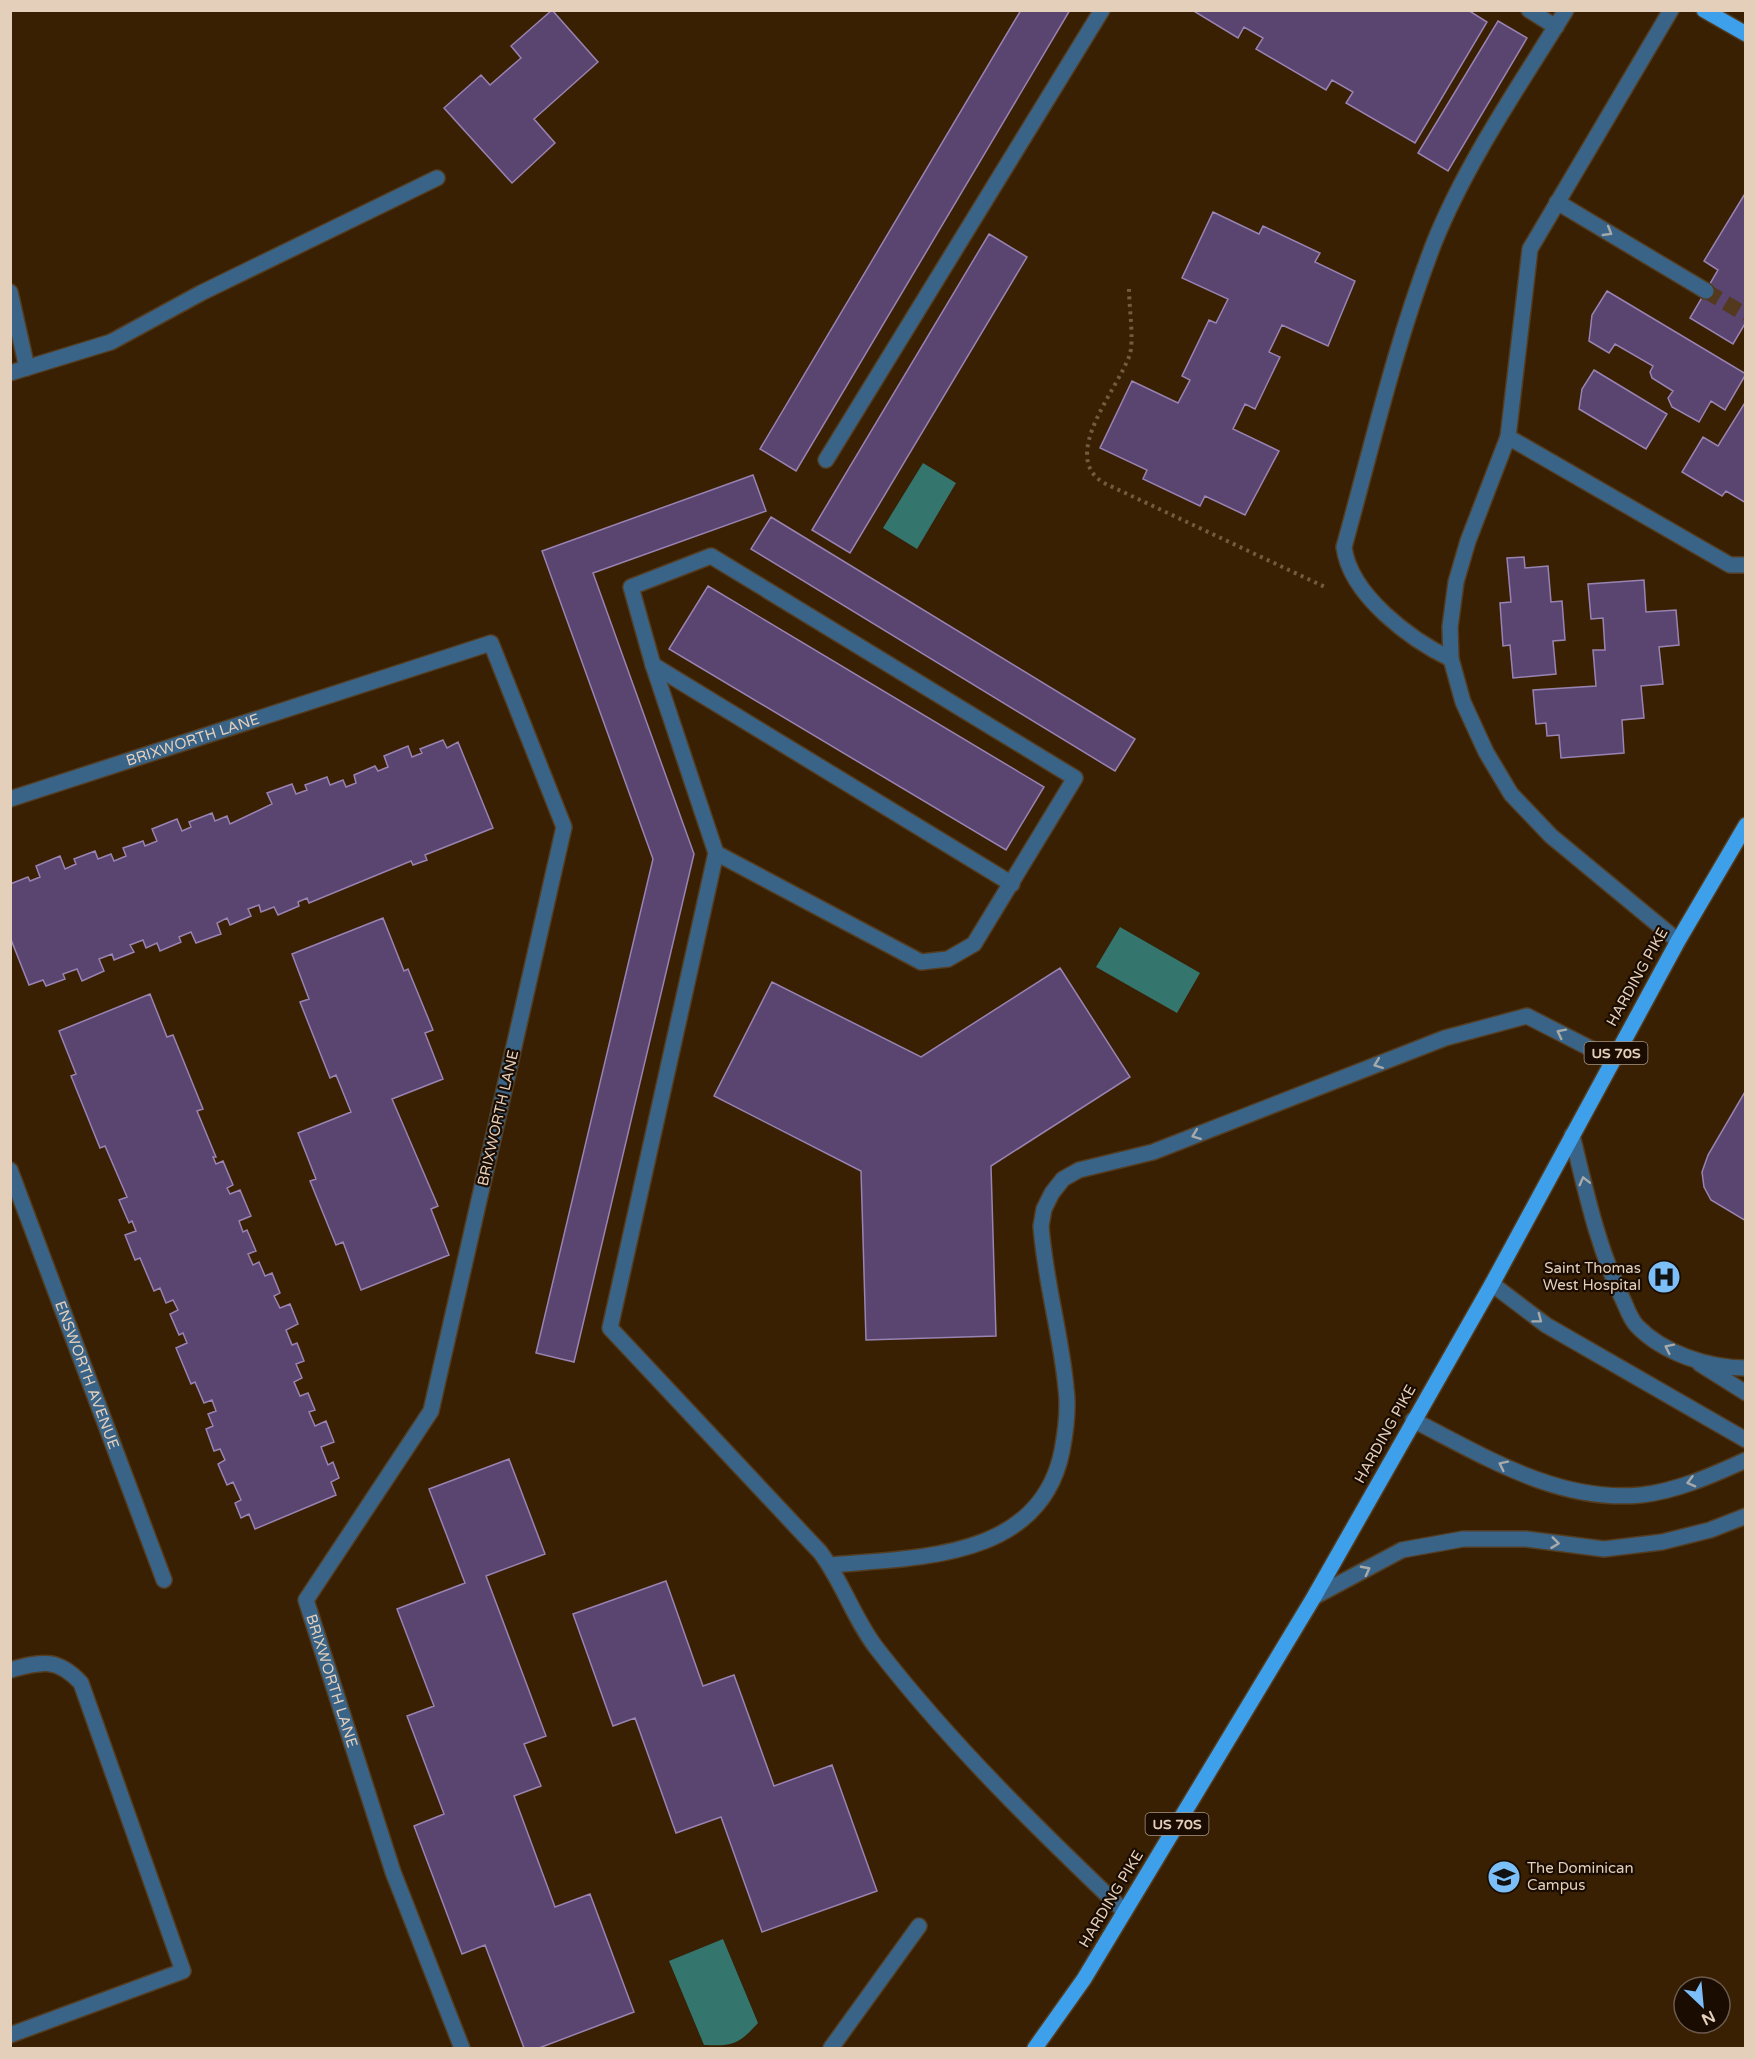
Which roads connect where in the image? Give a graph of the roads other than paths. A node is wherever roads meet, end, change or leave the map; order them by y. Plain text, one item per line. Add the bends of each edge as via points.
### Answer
1 (1102, 10) edge
2 (1529, 10) edge
3 (1566, 10) edge
4 (1671, 10) edge
5 (1704, 10) edge
6 (1556, 27) junction
7 (1746, 34) edge
8 (437, 178) dead end
9 (1557, 202) junction
10 (1706, 291) tunnel mouth
11 (10, 292) edge
12 (27, 368) junction
13 (10, 373) edge
14 (1508, 438) junction
15 (826, 460) dead end
16 (1746, 565) edge
17 (1452, 659) junction
18 (652, 665) junction
19 (10, 799) edge
20 (1746, 825) edge
21 (716, 853) junction
22 (1012, 884) junction
23 (1677, 941) junction
24 (1613, 1060) junction
25 (1572, 1135) junction
26 (10, 1170) edge
27 (1492, 1284) junction
28 (1693, 1359) junction
29 (1746, 1368) edge
30 (1746, 1393) edge
31 (1413, 1420) junction
32 (1746, 1440) edge
33 (1746, 1460) edge
34 (1746, 1516) edge
35 (831, 1565) junction
36 (164, 1580) dead end
37 (1314, 1597) junction
38 (10, 1670) edge
39 (1124, 1911) junction
40 (919, 1926) dead end
41 (10, 2035) edge
42 (462, 2049) edge
43 (831, 2049) edge
44 (1035, 2049) edge

1 - 15 street
2 - 6 street
3 - 6 street
4 - 9 street
5 - 7 main road
6 - 17 street via 1465,177 1435,242 1403,331 1344,547 1355,579 1406,632 1426,648
8 - 12 street via 201,293 111,342
9 -> 10 street
9 - 14 street via 1530,249
11 - 12 street
12 - 13 street
14 - 16 street via 1730,565
14 - 17 street via 1456,582 1450,627
17 - 23 street via 1463,702 1511,794 1551,836
18 - 21 street
18 - 22 street
18 - 22 street via 631,587 711,556 1075,778
19 - 42 street, BRIXWORTH LANE via 491,643 564,828 431,1411 306,1600 393,1872
20 - 23 main road, HARDING PIKE / US 70S
21 - 22 street via 921,962 948,959 974,944
21 - 35 street via 610,1328
23 - 24 main road, HARDING PIKE / US 70S
24 - 25 main road, HARDING PIKE / US 70S
24 -> 35 street via 1527,1016 1445,1038 1143,1154 1079,1170 1063,1179 1044,1209 1043,1246 1067,1390 1066,1429 1054,1478 1043,1498 1008,1531 963,1549
25 - 27 main road, HARDING PIKE / US 70S
28 -> 25 street via 1655,1341 1635,1324 1595,1228
26 - 36 street, ENSWORTH AVENUE
27 - 31 main road, HARDING PIKE / US 70S
27 -> 32 street via 1546,1325
28 - 29 street
28 - 30 street
33 -> 31 street via 1707,1478 1642,1495 1588,1494 1531,1478
31 - 37 main road, HARDING PIKE / US 70S
37 -> 34 street via 1402,1551 1463,1539 1526,1539 1604,1549 1662,1542
35 - 39 street via 876,1648 952,1740 1019,1811
37 - 39 main road, HARDING PIKE / US 70S
38 - 41 street via 46,1663 67,1667 81,1683 183,1971
39 - 44 main road, HARDING PIKE / US 70S
40 - 43 street

